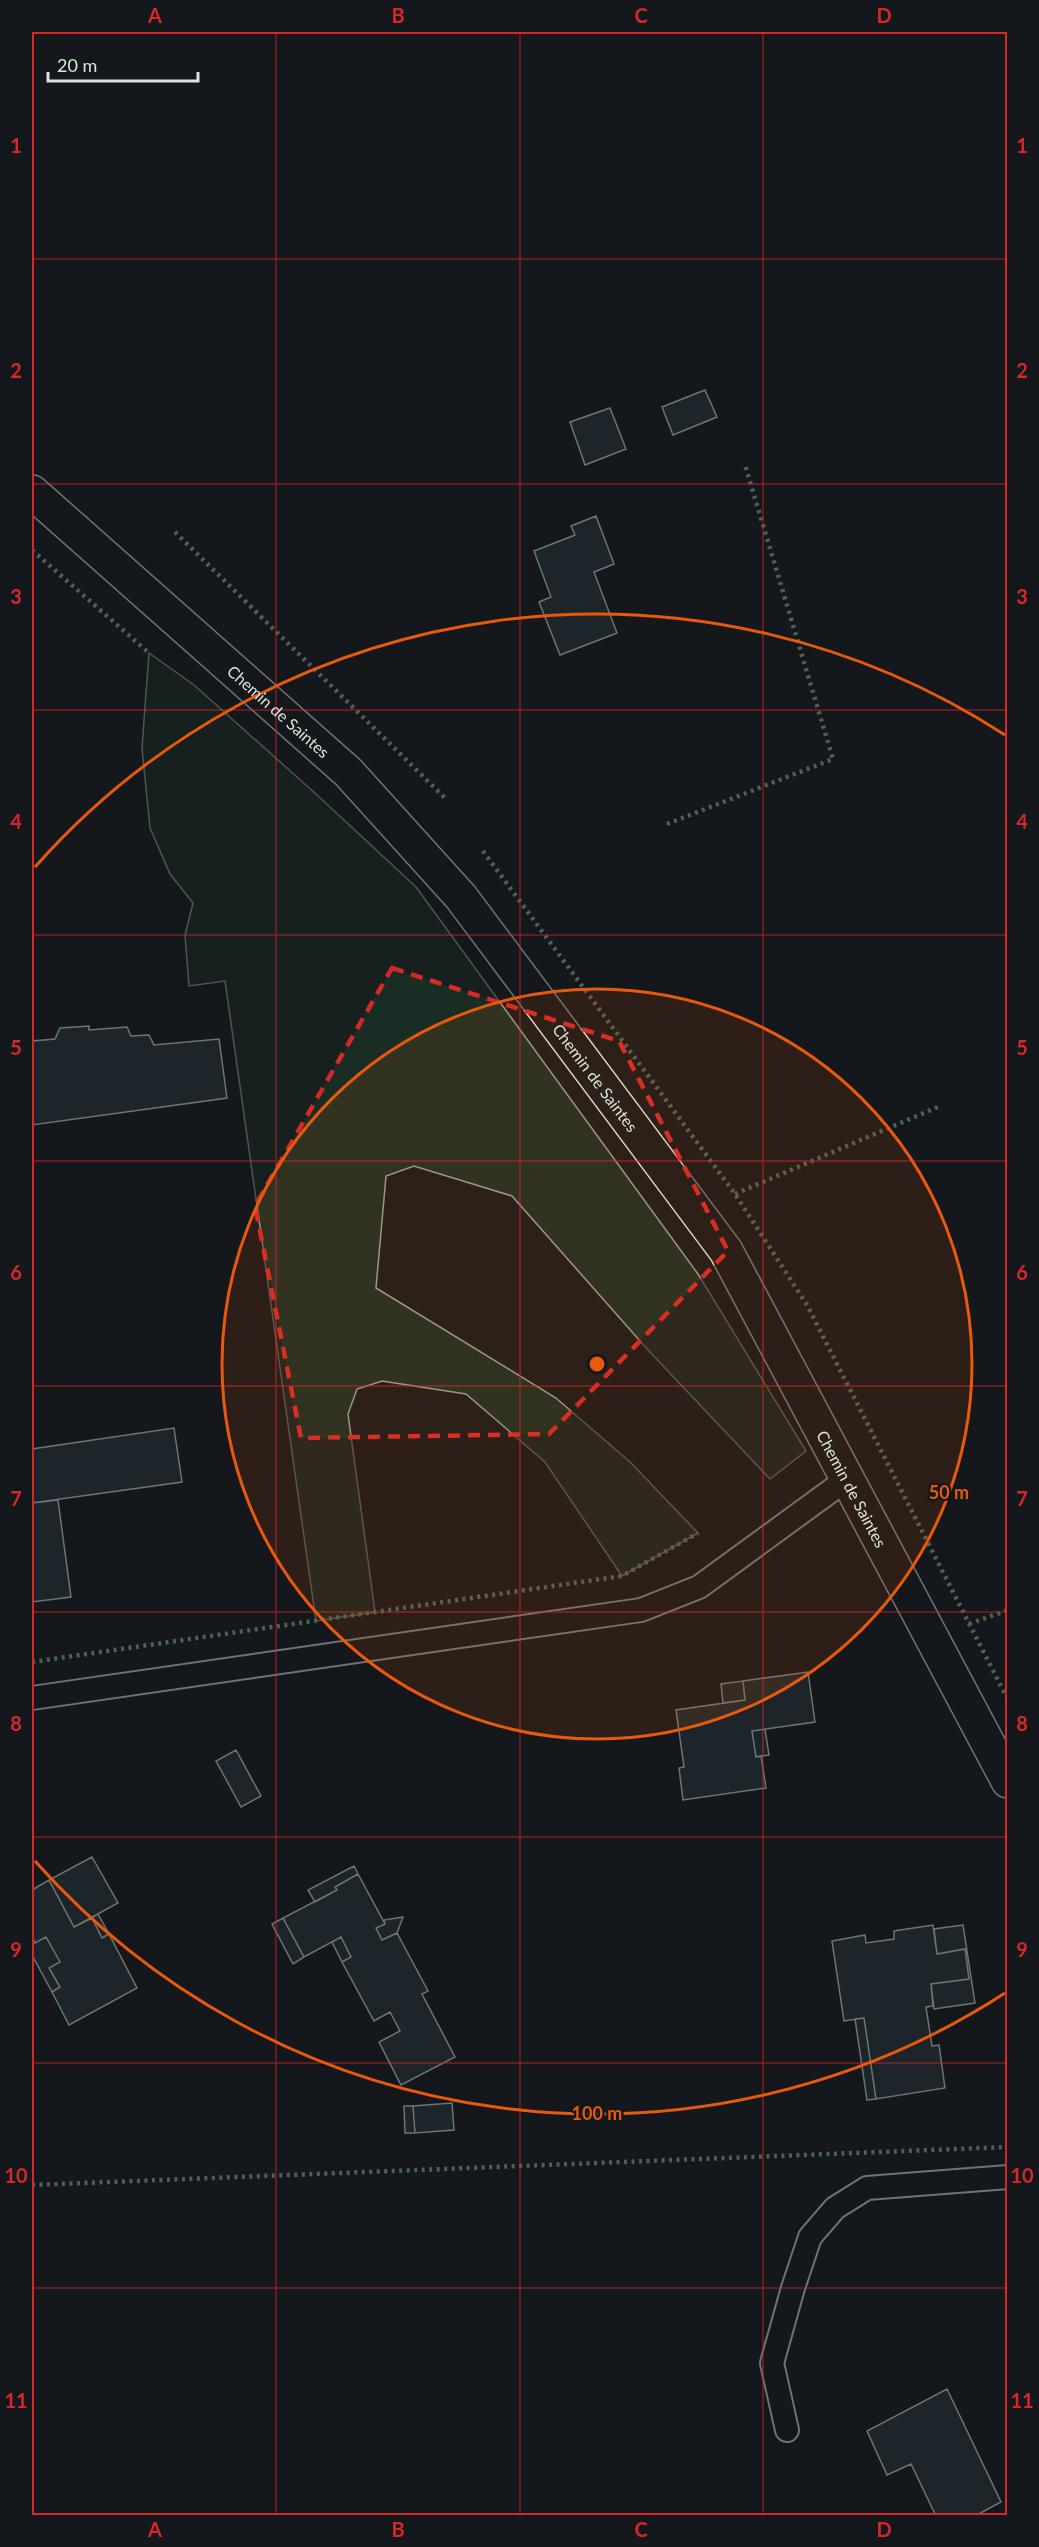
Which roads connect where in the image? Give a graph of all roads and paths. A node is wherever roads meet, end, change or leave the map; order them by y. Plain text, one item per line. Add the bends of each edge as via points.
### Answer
1 (32, 492) edge
2 (847, 1479) junction
3 (32, 1698) edge
4 (1008, 1781) edge
5 (1008, 2177) edge
6 (787, 2430) dead end

1 - 2 street, Chemin de Saintes via 348,772 461,897 726,1251
2 - 3 lane via 699,1587 641,1610
2 - 4 street, Chemin de Saintes
5 - 6 lane via 867,2188 835,2208 810,2237 772,2363

